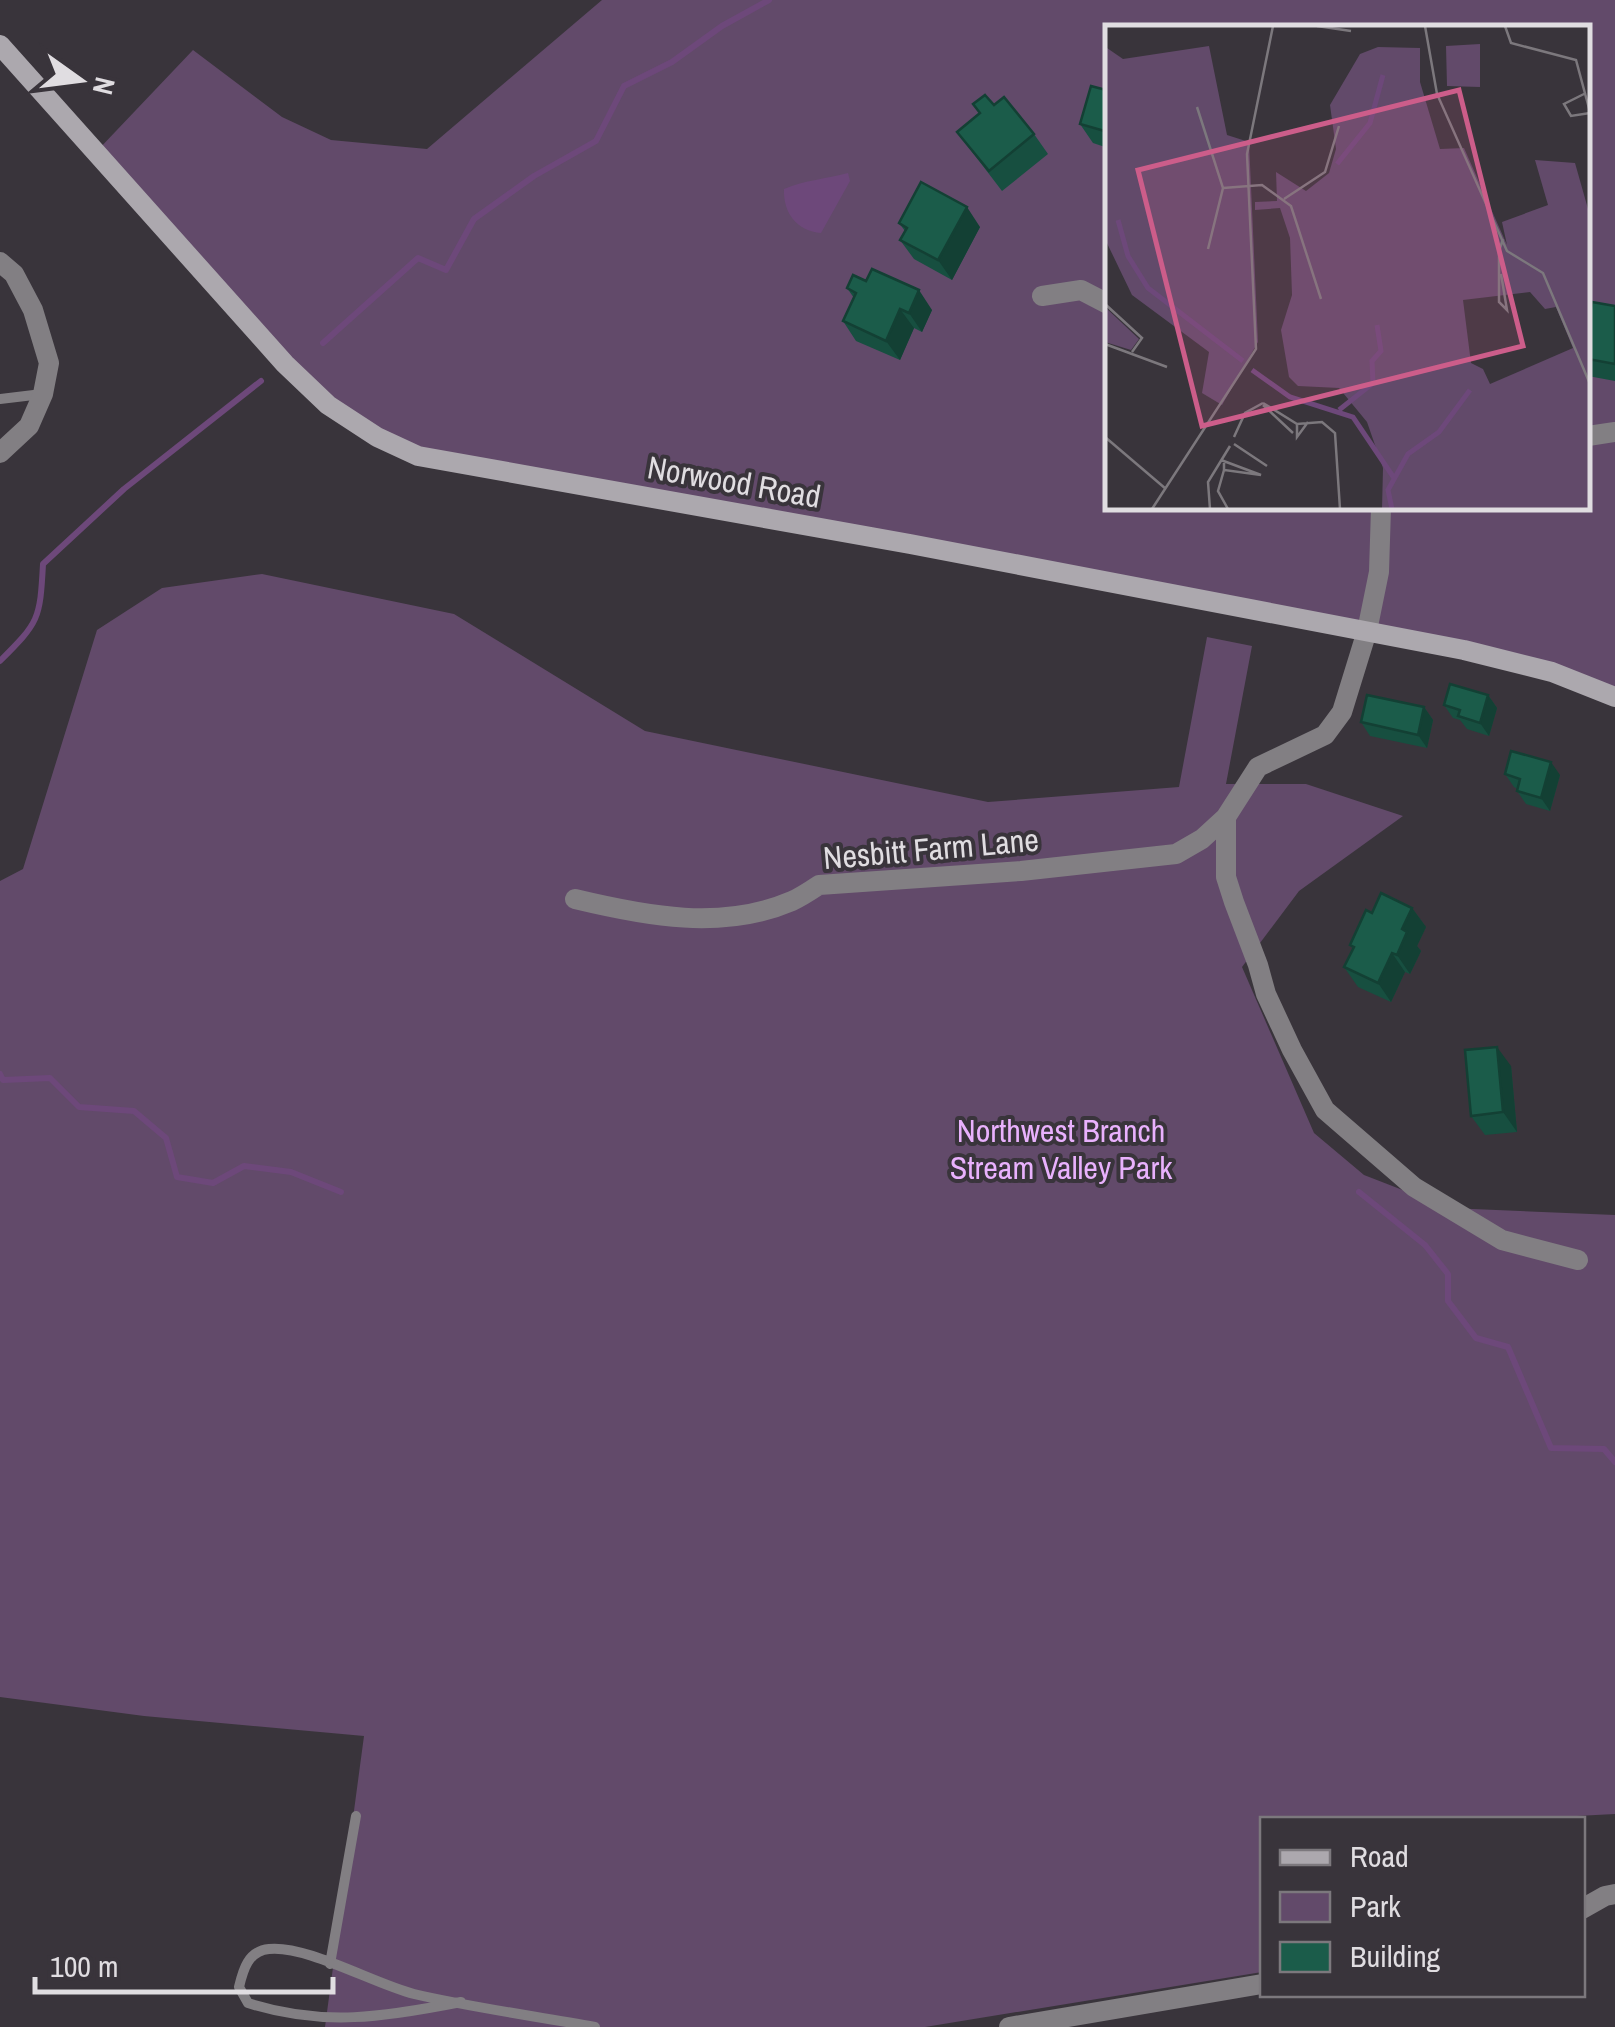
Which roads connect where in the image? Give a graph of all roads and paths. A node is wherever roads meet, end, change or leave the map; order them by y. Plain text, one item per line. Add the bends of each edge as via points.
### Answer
1 (0, 46) edge
2 (0, 262) edge
3 (1042, 296) dead end
4 (1105, 302) edge
5 (43, 394) junction
6 (0, 399) edge
7 (1615, 432) edge
8 (1590, 436) edge
9 (0, 453) edge
10 (1381, 510) edge
11 (1366, 631) junction
12 (1615, 697) edge
13 (1226, 817) junction
14 (576, 899) dead end
15 (1578, 1260) dead end
16 (356, 1816) dead end
17 (1615, 1894) edge
18 (1585, 1907) edge
19 (330, 1964) junction
20 (1260, 1984) edge
21 (461, 2002) junction
22 (595, 2027) edge
23 (1009, 2027) edge

1 - 11 street, Norwood Road via 286,364 328,405 418,456
2 - 5 street via 33,310 49,362
3 - 4 street via 1082,290
5 - 6 lane
5 - 9 street via 29,426
7 - 8 street
10 - 11 street, Nesbitt Farm Lane via 1379,572
11 - 12 street, Norwood Road via 1552,672
11 - 13 street, Nesbitt Farm Lane via 1342,712 1324,736 1258,767
13 - 14 street, Nesbitt Farm Lane via 1176,854 819,885 792,901 734,916 635,914
13 - 15 street via 1226,877 1234,902 1266,994 1325,1110 1414,1187 1502,1240
16 - 19 lane
17 - 18 street
19 - 21 lane via 411,1993
19 - 21 lane via 270,1948 255,1952 239,1987 248,2002 262,2008 333,2019
20 - 23 street
21 - 22 lane

